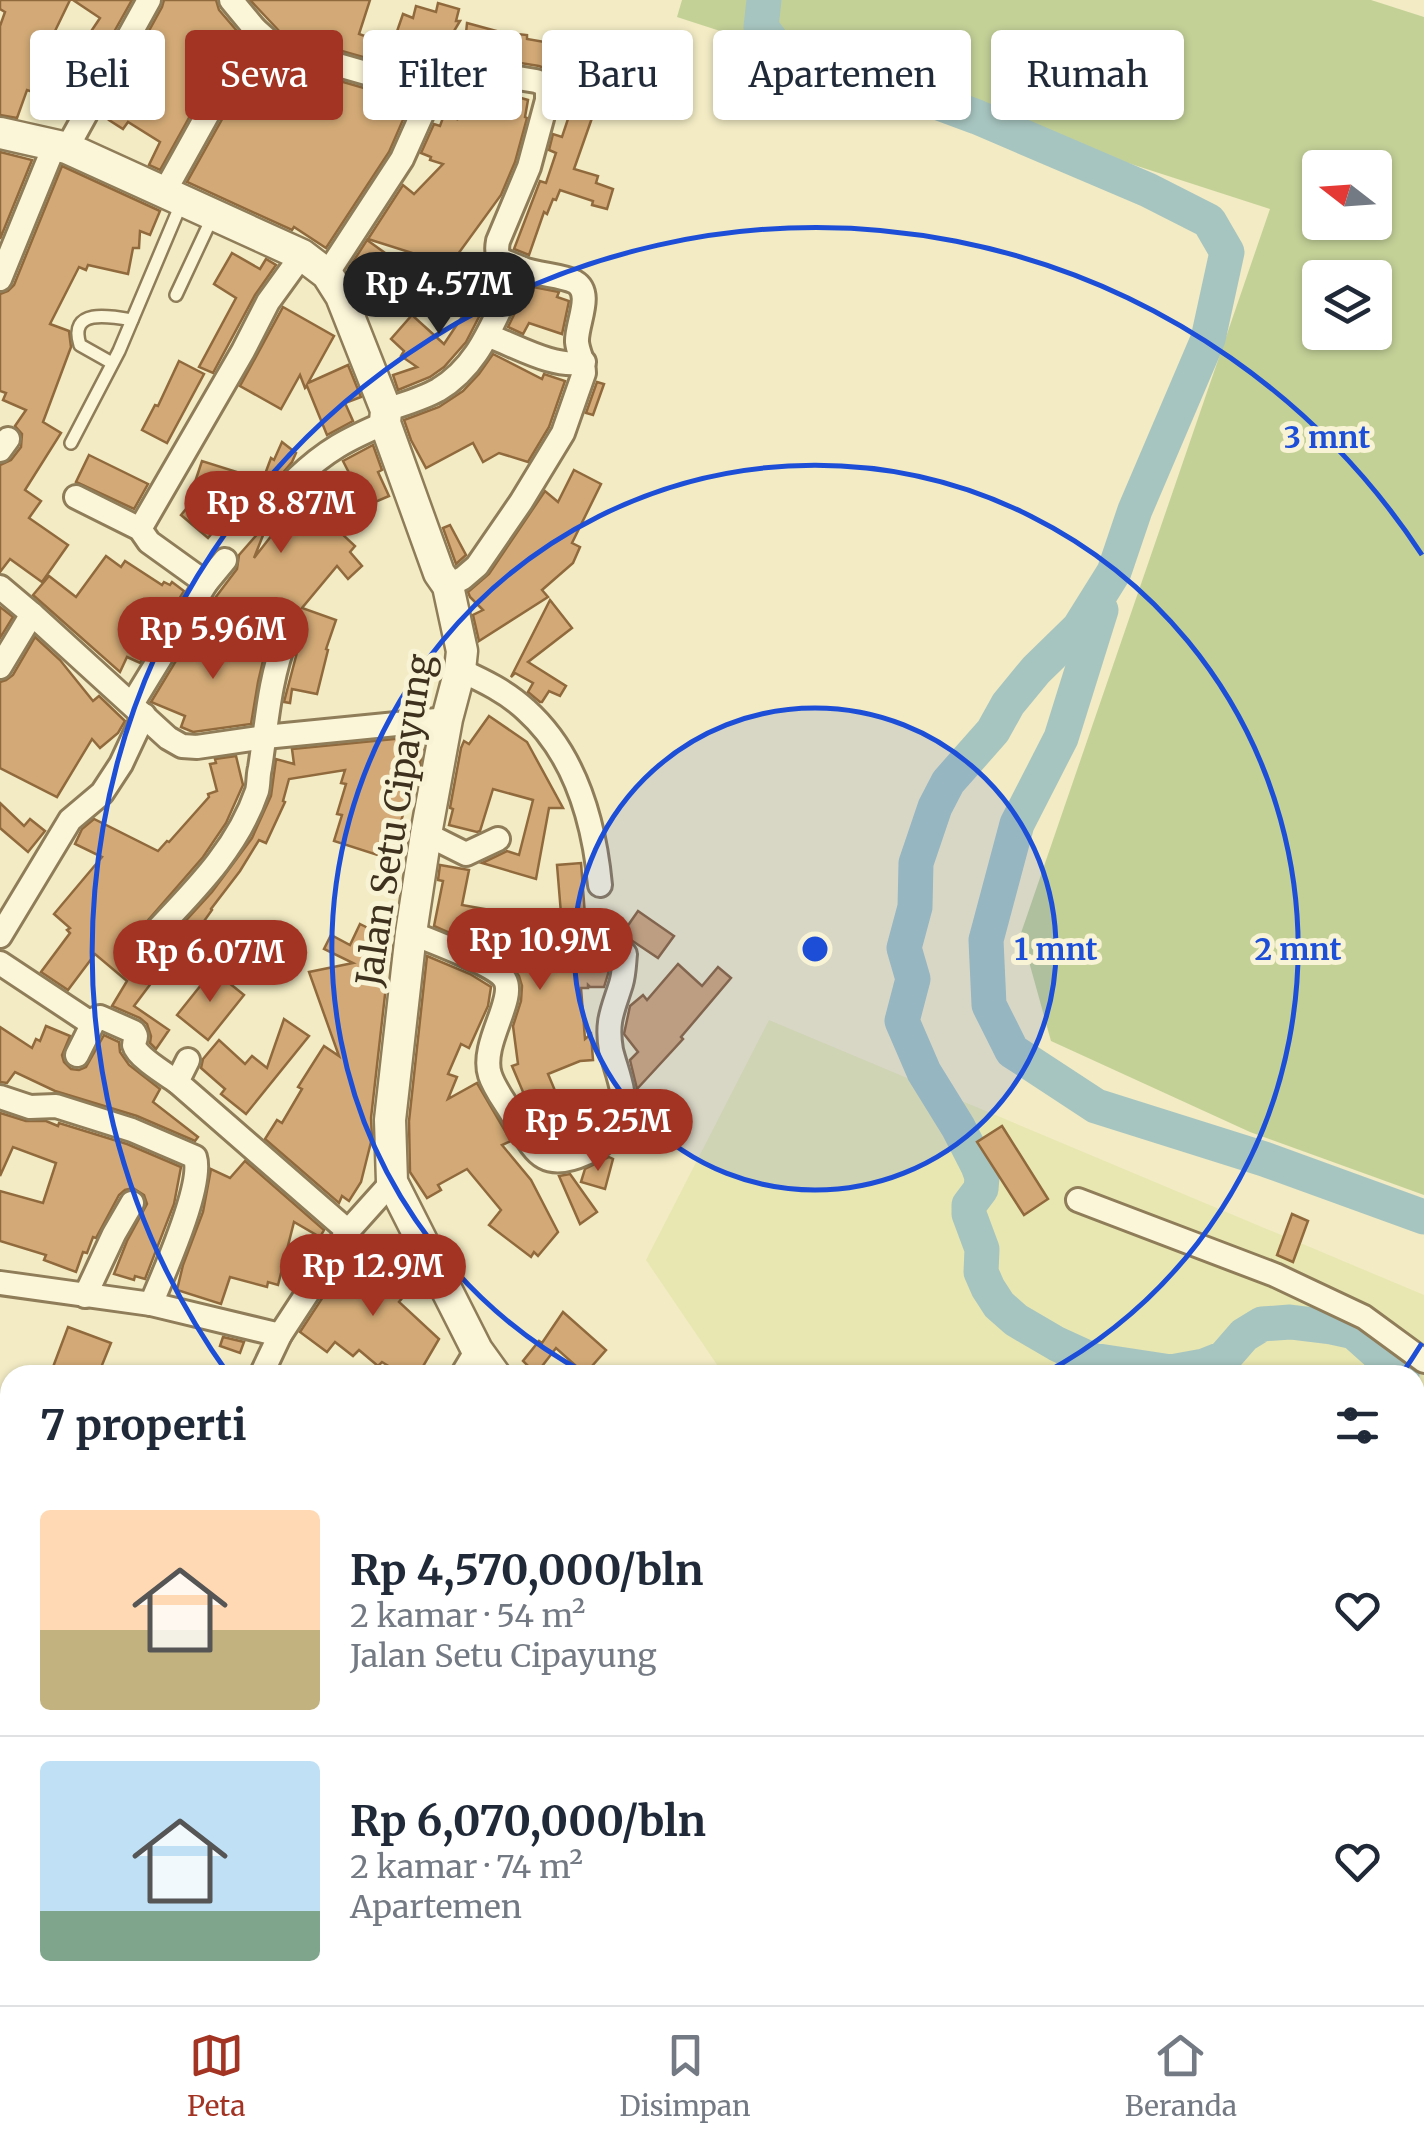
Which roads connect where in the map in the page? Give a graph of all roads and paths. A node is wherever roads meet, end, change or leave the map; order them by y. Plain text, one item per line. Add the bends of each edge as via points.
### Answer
1 (149, 0) edge
2 (231, 0) edge
3 (255, 29) junction
4 (363, 72) edge
5 (522, 79) edge
6 (420, 120) edge
7 (0, 133) edge
8 (61, 146) junction
9 (174, 196) junction
10 (214, 214) junction
11 (302, 254) junction
12 (521, 268) junction
13 (327, 274) junction
14 (0, 279) edge
15 (176, 294) dead end
16 (132, 320) junction
17 (488, 336) junction
18 (584, 362) junction
19 (112, 364) junction
20 (386, 416) junction
21 (71, 443) dead end
22 (296, 479) dead end
23 (76, 498) dead end
24 (140, 530) junction
25 (225, 560) dead end
26 (206, 583) junction
27 (448, 586) junction
28 (0, 588) edge
29 (32, 614) junction
30 (286, 637) dead end
31 (0, 667) edge
32 (460, 670) junction
33 (138, 710) junction
34 (447, 719) junction
35 (265, 736) junction
36 (426, 834) junction
37 (498, 838) dead end
38 (600, 885) dead end
39 (157, 930) dead end
40 (412, 932) junction
41 (0, 936) edge
42 (625, 954) dead end
43 (0, 963) edge
44 (92, 1024) junction
45 (77, 1055) dead end
46 (188, 1060) dead end
47 (178, 1082) junction
48 (0, 1097) edge
49 (392, 1182) junction
50 (1078, 1200) dead end
51 (132, 1203) dead end
52 (348, 1231) junction
53 (0, 1282) edge
54 (85, 1296) junction
55 (150, 1304) junction
56 (280, 1335) junction
57 (1424, 1361) edge
58 (470, 1362) edge
59 (266, 1365) edge

1 - 8 street
2 - 3 street
3 - 4 street via 275,47
3 - 9 street
5 - 12 street via 544,84 548,100 496,252
6 - 13 street
7 - 8 street, Jalan Setu Cipayung
8 - 9 street, Jalan Setu Cipayung
8 - 14 street
9 - 10 street, Jalan Setu Cipayung
9 - 16 lane
10 - 11 street, Jalan Setu Cipayung
10 - 15 lane
11 - 13 street, Jalan Setu Cipayung
11 - 24 street via 268,302
12 - 17 street
12 - 18 street via 582,288 577,342
13 - 20 street, Jalan Setu Cipayung
16 - 19 lane
16 - 19 lane via 94,316 82,322 80,345
17 - 18 street via 570,366
17 - 20 street via 454,379
18 - 27 street via 563,432 493,546
19 - 21 lane
20 - 22 street
20 - 27 street, Jalan Setu Cipayung
23 - 24 street
24 - 26 street
25 - 26 street
26 - 33 street
27 - 32 street, Jalan Setu Cipayung
28 - 29 street
29 - 31 street
29 - 33 street
30 - 35 street
32 - 34 street, Jalan Setu Cipayung
32 - 38 street via 527,710 562,755 584,804
33 - 35 street via 189,747
33 - 41 street via 121,764 102,793 70,820
34 - 35 street
34 - 36 street, Jalan Setu Cipayung
35 - 39 street via 258,788 238,832
36 - 37 street via 466,854
36 - 40 street, Jalan Setu Cipayung
40 - 42 street via 504,976 507,995 491,1040 490,1078 537,1154 557,1162 604,1145 622,1116 609,1019
40 - 49 street, Jalan Setu Cipayung via 390,1120
43 - 44 street
44 - 45 street
44 - 47 street via 100,1017 134,1032 136,1050
46 - 47 street
47 - 52 street
48 - 55 street via 30,1107 56,1106 195,1157 188,1207
49 - 52 street
49 - 58 street, Jalan Setu Cipayung
50 - 57 street via 1275,1274 1364,1317
51 - 54 street
52 - 56 street
53 - 54 street
54 - 55 street
55 - 56 street
56 - 59 street

